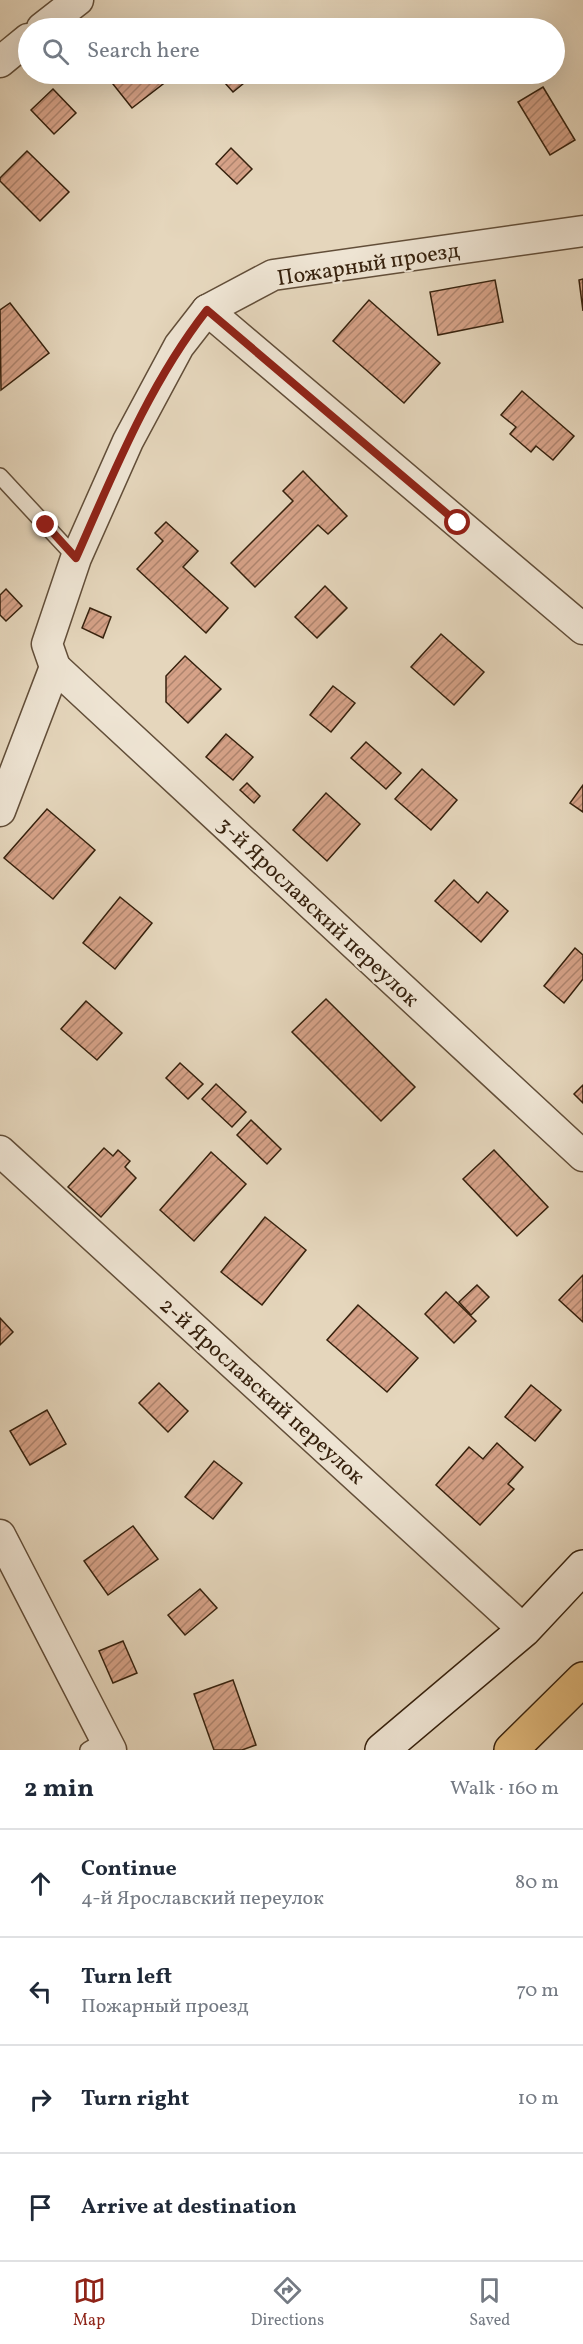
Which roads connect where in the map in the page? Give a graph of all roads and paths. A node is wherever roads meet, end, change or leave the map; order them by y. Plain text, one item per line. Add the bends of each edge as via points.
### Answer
1 (78, 0) edge
2 (55, 18) edge
3 (18, 47) edge
4 (0, 62) edge
5 (583, 231) edge
6 (207, 310) junction
7 (0, 476) edge
8 (76, 558) junction
9 (583, 629) edge
10 (55, 667) junction
11 (0, 811) edge
12 (0, 1151) edge
13 (583, 1156) edge
14 (0, 1535) edge
15 (583, 1567) edge
16 (524, 1630) junction
17 (583, 1679) edge
18 (101, 1747) edge
19 (382, 1750) edge
20 (511, 1750) edge

1 - 2 street
3 - 4 street
5 - 6 street, Пожарный проезд via 273,275
6 - 8 street, Пожарный проезд via 179,346 128,441
6 - 9 street
7 - 8 lane
8 - 10 street, Пожарный проезд via 47,644
10 - 11 street
10 - 13 street, 3-й Ярославский переулок
12 - 16 street, 2-й Ярославский переулок
14 - 18 street
15 - 16 street
16 - 19 street
17 - 20 highway

